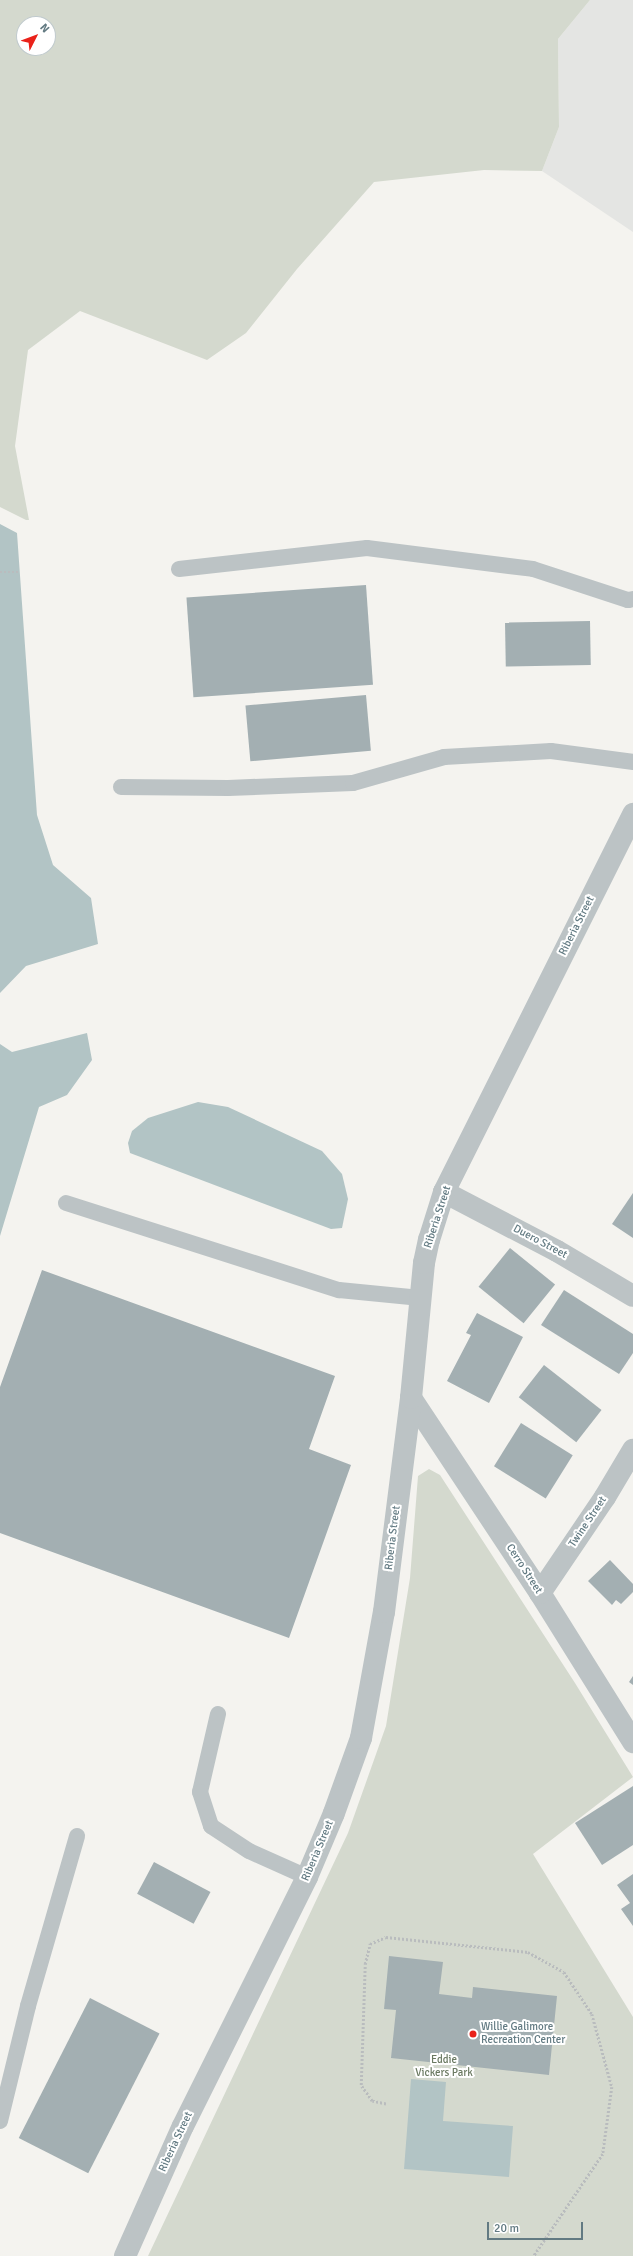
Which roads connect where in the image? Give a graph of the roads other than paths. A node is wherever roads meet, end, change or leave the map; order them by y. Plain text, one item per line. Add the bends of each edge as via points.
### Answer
1 (179, 569) dead end
2 (633, 599) edge
3 (633, 762) edge
4 (121, 787) dead end
5 (633, 814) edge
6 (444, 1192) junction
7 (66, 1203) dead end
8 (633, 1296) edge
9 (420, 1298) junction
10 (410, 1398) junction
11 (633, 1450) edge
12 (540, 1593) junction
13 (218, 1714) dead end
14 (633, 1742) edge
15 (77, 1836) dead end
16 (307, 1877) junction
17 (0, 2121) edge
18 (125, 2256) edge

1 - 2 lane via 367,548 533,569 628,600
3 - 4 lane via 551,751 444,757 353,783 228,788
5 - 6 street, Riberia Street
6 - 8 street, Duero Street via 557,1251
6 - 9 street, Riberia Street via 429,1240
7 - 9 lane via 339,1290
9 - 10 street, Riberia Street
10 - 12 street, Cerro Street
10 - 16 street, Riberia Street via 384,1612 361,1738
11 - 12 street, Twine Street via 605,1498
12 - 14 street, Cerro Street
13 - 16 lane via 200,1792 211,1826 249,1851
15 - 17 lane via 28,2006
16 - 18 street, Riberia Street via 183,2126

